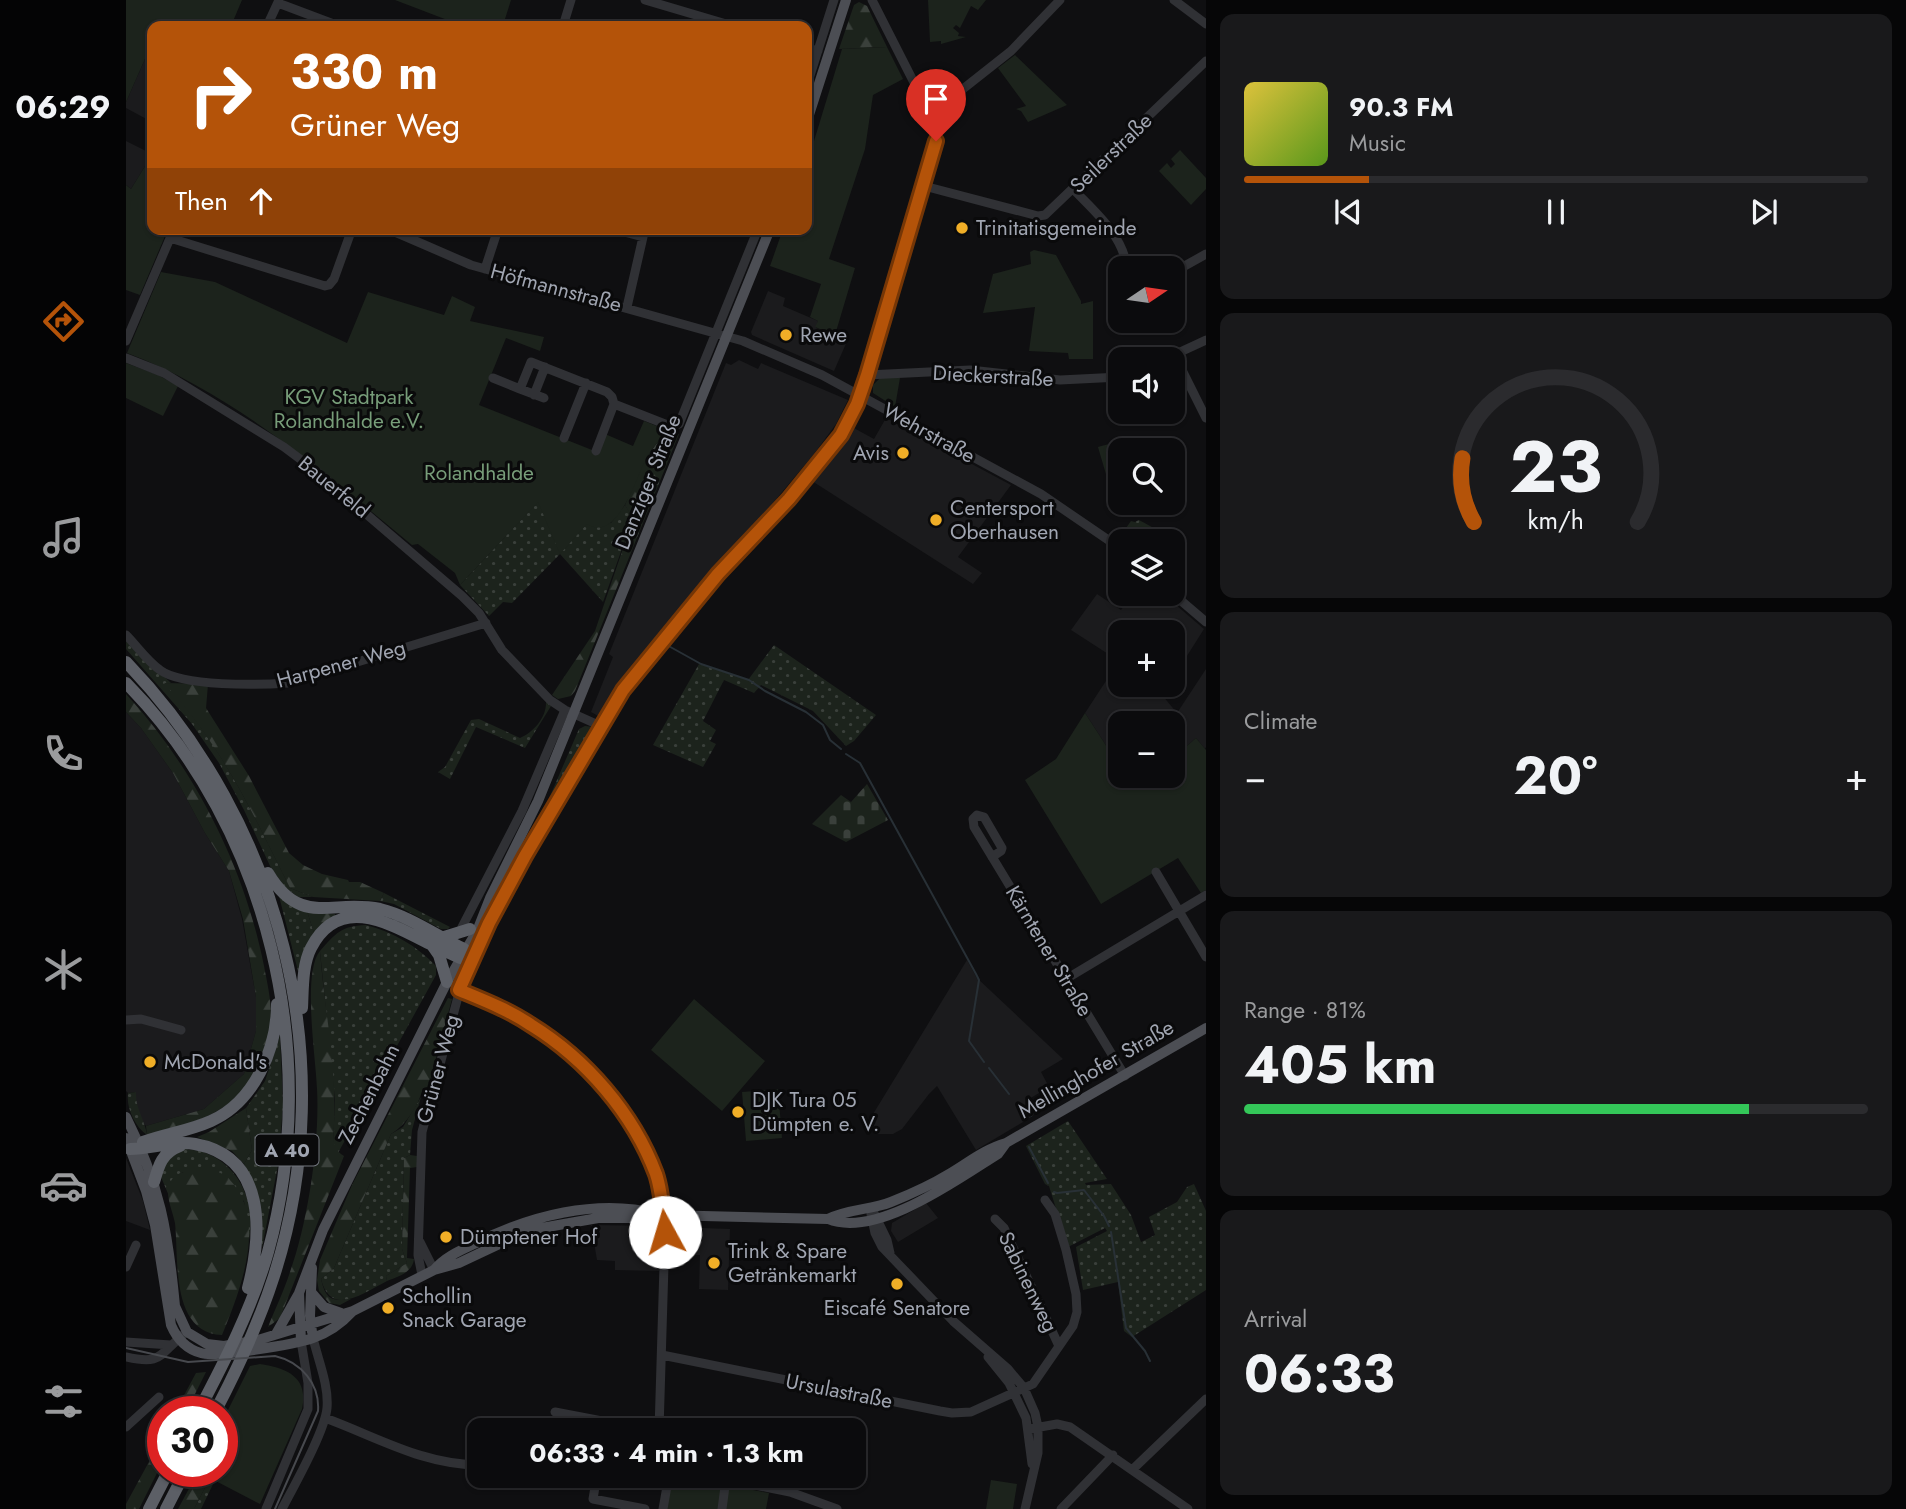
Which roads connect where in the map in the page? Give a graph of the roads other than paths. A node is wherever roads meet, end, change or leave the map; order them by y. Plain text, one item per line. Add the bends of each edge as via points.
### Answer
1 (571, 0) edge
2 (645, 0) edge
3 (834, 0) edge
4 (846, 0) edge
5 (872, 0) edge
6 (1060, 0) edge
7 (1174, 0) edge
8 (278, 2) edge
9 (269, 21) edge
10 (326, 21) edge
11 (565, 21) edge
12 (716, 21) edge
13 (1206, 24) edge
14 (812, 49) edge
15 (818, 51) junction
16 (1206, 62) edge
17 (812, 70) edge
18 (812, 105) edge
19 (930, 115) junction
20 (924, 186) junction
21 (1073, 189) junction
22 (172, 235) edge
23 (175, 235) edge
24 (350, 235) edge
25 (401, 235) edge
26 (496, 235) edge
27 (636, 235) edge
28 (756, 235) edge
29 (762, 235) edge
30 (769, 235) edge
31 (766, 242) junction
32 (1206, 254) edge
33 (1124, 256) edge
34 (1185, 266) edge
35 (485, 268) junction
36 (627, 307) junction
37 (716, 332) junction
38 (728, 336) junction
39 (1206, 340) edge
40 (126, 341) edge
41 (1185, 349) edge
42 (126, 358) edge
43 (545, 368) junction
44 (867, 375) junction
45 (1185, 376) edge
46 (493, 378) dead end
47 (1108, 378) edge
48 (586, 383) junction
49 (520, 389) junction
50 (860, 395) junction
51 (614, 404) junction
52 (1206, 418) edge
53 (564, 438) dead end
54 (596, 451) dead end
55 (1108, 540) edge
56 (1185, 604) edge
57 (1206, 622) edge
58 (486, 623) junction
59 (126, 635) edge
60 (126, 662) edge
61 (126, 683) edge
62 (570, 712) junction
63 (603, 727) junction
64 (557, 745) junction
65 (247, 837) junction
66 (992, 857) junction
67 (1156, 872) dead end
68 (1206, 895) edge
69 (490, 898) junction
70 (1179, 912) junction
71 (466, 928) junction
72 (436, 941) junction
73 (462, 954) junction
74 (1206, 957) edge
75 (276, 965) junction
76 (1066, 979) junction
77 (447, 982) junction
78 (459, 990) junction
79 (126, 1020) edge
80 (1206, 1028) edge
81 (181, 1030) dead end
82 (300, 1036) junction
83 (1125, 1076) junction
84 (126, 1117) edge
85 (187, 1143) junction
86 (134, 1145) edge
87 (155, 1182) junction
88 (1045, 1200) dead end
89 (663, 1215) junction
90 (873, 1215) junction
91 (995, 1219) dead end
92 (419, 1240) junction
93 (136, 1245) dead end
94 (126, 1267) edge
95 (434, 1270) junction
96 (422, 1275) junction
97 (305, 1293) junction
98 (353, 1311) junction
99 (341, 1313) junction
100 (306, 1326) junction
101 (238, 1329) junction
102 (276, 1334) junction
103 (313, 1338) junction
104 (179, 1339) junction
105 (301, 1341) junction
106 (126, 1342) edge
107 (154, 1345) junction
108 (1059, 1346) junction
109 (662, 1355) junction
110 (126, 1357) edge
111 (159, 1357) junction
112 (1019, 1390) junction
113 (206, 1396) edge
114 (223, 1396) edge
115 (1206, 1399) edge
116 (147, 1407) edge
117 (555, 1412) dead end
118 (326, 1418) junction
119 (586, 1418) edge
120 (659, 1418) edge
121 (126, 1427) edge
122 (1033, 1428) junction
123 (1113, 1455) junction
124 (467, 1465) edge
125 (1132, 1470) junction
126 (160, 1487) edge
127 (177, 1487) edge
128 (595, 1488) edge
129 (667, 1488) edge
130 (725, 1488) edge
131 (770, 1488) edge
132 (603, 1505) edge
133 (622, 1507) edge
134 (149, 1509) edge
135 (166, 1509) edge
136 (266, 1509) edge
137 (282, 1509) edge
138 (645, 1509) edge
139 (663, 1509) edge
140 (722, 1509) edge
141 (837, 1509) edge
142 (1024, 1509) edge
143 (1061, 1509) edge
144 (1188, 1509) edge

1 - 11 street
2 - 12 street
3 - 15 street
4 - 18 main road
5 - 19 street
6 - 19 street via 1011,51
7 - 13 street
8 - 9 street
8 - 10 street
14 - 15 street
15 - 17 street
16 - 21 street, Seilerstraße
19 - 20 street, Grüner Weg via 937,136
20 - 21 street, Seilerstraße via 1040,216
20 - 44 street, Grüner Weg
21 - 33 street via 1111,230
22 - 40 street
23 - 24 street via 325,286 334,279
25 - 35 street, Höfmannstraße
26 - 35 street
27 - 36 street via 643,237
28 - 37 street, Danziger Straße
29 - 31 street
30 - 31 main road, Danziger Straße
31 - 38 main road, Danziger Straße
32 - 34 street
35 - 36 street, Höfmannstraße
36 - 37 street, Höfmannstraße
37 - 38 street, Höfmannstraße
37 - 51 street, Danziger Straße via 677,426
38 - 50 street, Wehrstraße
38 - 62 main road, Danziger Straße
39 - 41 street
42 - 58 street, Bauerfeld via 164,373 295,455 449,583
43 - 48 street
43 - 49 street via 531,362
43 - 49 street via 539,397
44 - 47 street, Dieckerstraße via 970,370 1060,380
44 - 50 street, Grüner Weg
45 - 52 street
46 - 49 street
48 - 51 street via 610,394
48 - 53 street
50 - 55 street, Wehrstraße via 1041,494
50 - 63 street, Grüner Weg via 847,424 821,460 632,678
51 - 54 street
56 - 57 street
58 - 59 street, Harpener Weg via 288,683 260,685 172,678
58 - 62 street, Bauerfeld via 502,650 550,699
60 - 65 highway, A 40 via 201,754
61 - 75 highway, A 40 via 173,738 206,788 249,877
62 - 63 street, Bauerfeld
62 - 64 main road, Danziger Straße
63 - 78 street, Grüner Weg via 525,856
64 - 69 main road, Zechenbahn via 538,801
64 - 71 street, Zechenbahn
65 - 72 highway via 275,884 298,904 379,909
65 - 82 highway, A 40 via 281,933
66 - 66 street, Kärntener Straße via 974,827 974,817 979,815 1002,848
66 - 76 street, Kärntener Straße
67 - 70 street
68 - 70 street
69 - 71 main road, Zechenbahn
69 - 73 main road, Zechenbahn
70 - 74 street
70 - 76 street
71 - 72 highway
71 - 73 main road, Zechenbahn
72 - 73 highway
72 - 77 highway
72 - 82 highway via 380,919 361,917 330,926 310,950
73 - 77 main road, Zechenbahn
75 - 86 highway via 275,1033 250,1089 214,1120
75 - 101 highway, A 40 via 288,1046 287,1149 268,1252
76 - 83 street, Kärntener Straße
77 - 97 main road, Zechenbahn via 352,1169 312,1258
78 - 89 street via 528,1023 586,1067 645,1151 656,1175
78 - 92 street, Grüner Weg via 422,1132
79 - 81 street via 141,1019
80 - 83 main road, Mellinghofer Straße
82 - 114 highway, A 40 via 302,1108 295,1188 274,1276
83 - 90 main road, Mellinghofer Straße via 1006,1143 998,1154 953,1182 909,1206
84 - 86 main road
85 - 86 highway
85 - 87 highway via 163,1156
85 - 101 highway via 212,1149 227,1159 240,1171 256,1205 253,1269
86 - 87 main road
86 - 104 main road via 161,1253 171,1325
87 - 104 main road via 167,1227
88 - 108 street, Ursulastraße via 1055,1214 1076,1294 1073,1326
89 - 90 main road, Mellinghofer Straße via 852,1223
89 - 95 main road, Mellinghofer Straße via 645,1210 583,1210 540,1218 445,1258
89 - 109 street
90 - 112 street via 882,1248
91 - 108 street, Sabinenweg via 1004,1228
92 - 95 street, Grüner Weg
92 - 96 street, Grüner Weg
93 - 94 street
95 - 96 main road, Mellinghofer Straße
96 - 98 main road, Mellinghofer Straße
97 - 99 main road
97 - 100 main road, Zechenbahn
97 - 102 main road
98 - 99 main road, Mellinghofer Straße
98 - 103 main road, Mellinghofer Straße
99 - 100 main road, Mellinghofer Straße
100 - 102 main road, Mellinghofer Straße
100 - 103 main road, Zechenbahn
100 - 105 main road, Zechenbahn
101 - 113 highway, A 40
102 - 104 main road, Mellinghofer Straße via 218,1346
103 - 105 main road, Mellinghofer Straße
103 - 118 street via 327,1393
104 - 105 main road, Mellinghofer Straße via 201,1354 220,1355
104 - 107 street, Mellinghofer Straße
104 - 111 street
105 - 136 street via 308,1409
106 - 107 street, Mellinghofer Straße
107 - 111 street
108 - 112 street, Ursulastraße via 1038,1378
109 - 112 street, Ursulastraße via 952,1413 980,1409
109 - 120 street
110 - 111 street via 149,1362
112 - 122 street
115 - 125 street
116 - 121 street
117 - 119 street
118 - 124 street via 393,1447
118 - 137 street
122 - 123 street via 1070,1427
122 - 142 street via 1038,1453
123 - 125 street
123 - 143 street
125 - 144 street
126 - 134 highway
127 - 135 highway
128 - 132 street via 593,1499
129 - 139 street
130 - 140 street
131 - 141 street
132 - 133 street
133 - 138 street

